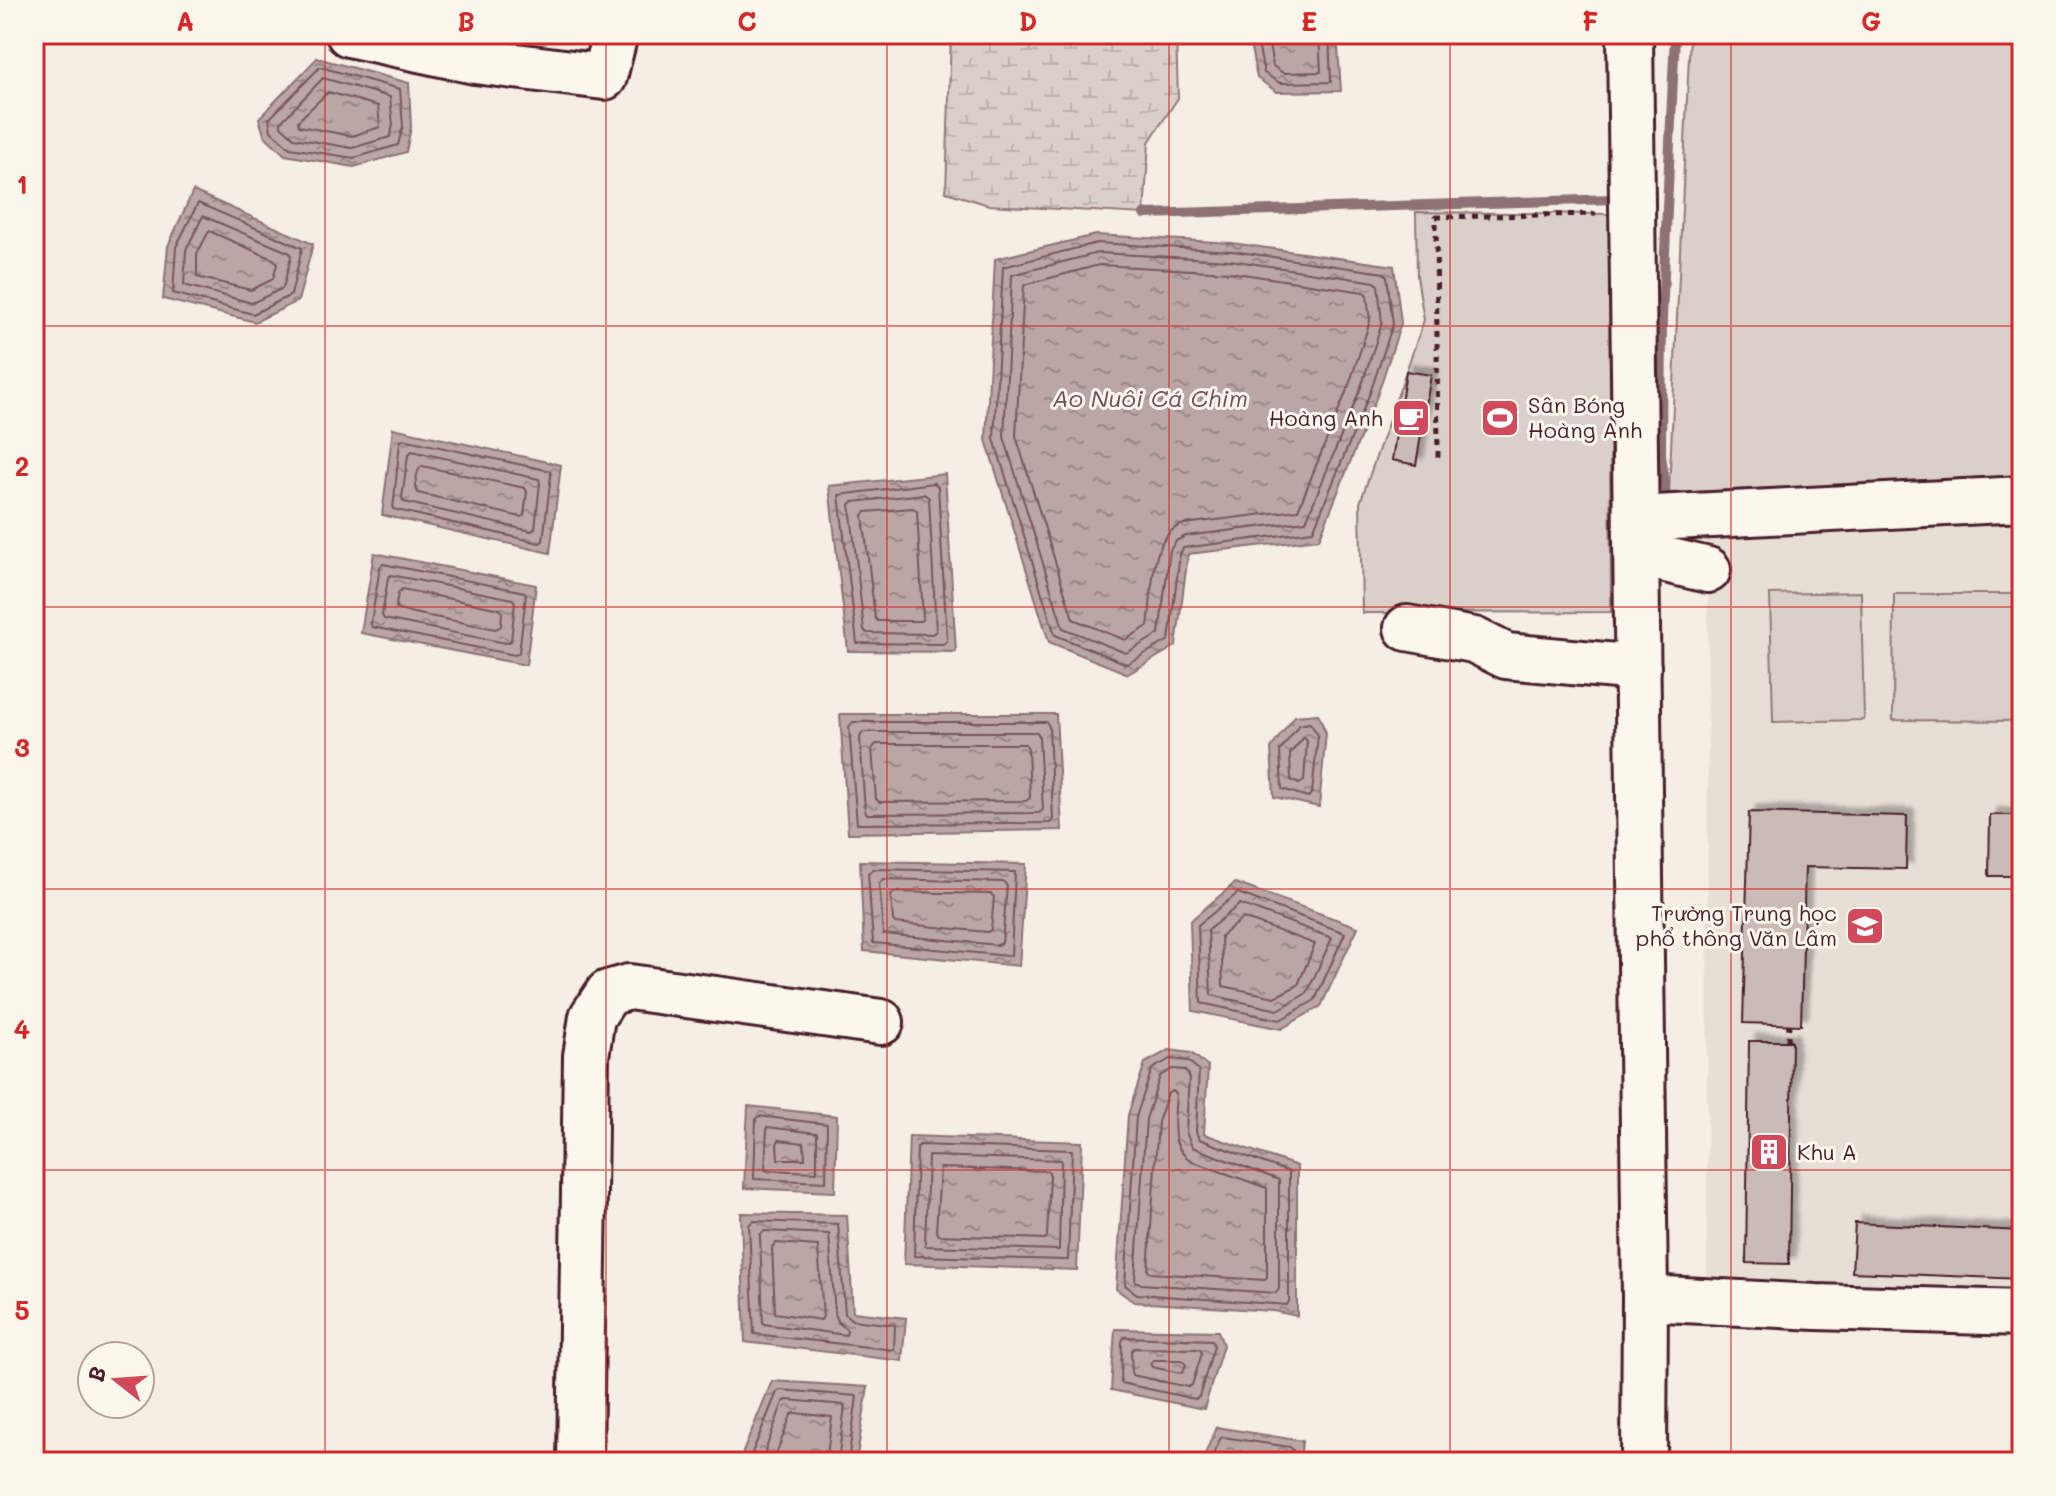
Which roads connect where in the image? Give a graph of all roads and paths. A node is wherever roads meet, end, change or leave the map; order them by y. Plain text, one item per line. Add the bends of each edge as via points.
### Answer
1 (349, 34) edge
2 (615, 34) edge
3 (1630, 34) edge
4 (1621, 214) junction
5 (1438, 457) dead end
6 (2022, 499) edge
7 (1636, 536) junction
8 (1708, 570) dead end
9 (1407, 628) dead end
10 (1638, 668) junction
11 (881, 1022) dead end
12 (1789, 1024) dead end
13 (1788, 1041) dead end
14 (1645, 1298) junction
15 (2022, 1313) edge
16 (580, 1462) edge
17 (1644, 1462) edge

1 - 2 street via 475,61 604,77
3 - 4 street
4 - 5 path via 1436,217
4 - 7 street
6 - 7 street
7 - 8 street
7 - 10 street
9 - 10 street via 1474,640 1506,656
10 - 14 street
11 - 16 street via 629,987 608,993 592,1017 586,1056
12 - 13 path
14 - 15 street via 1817,1296
14 - 17 street

